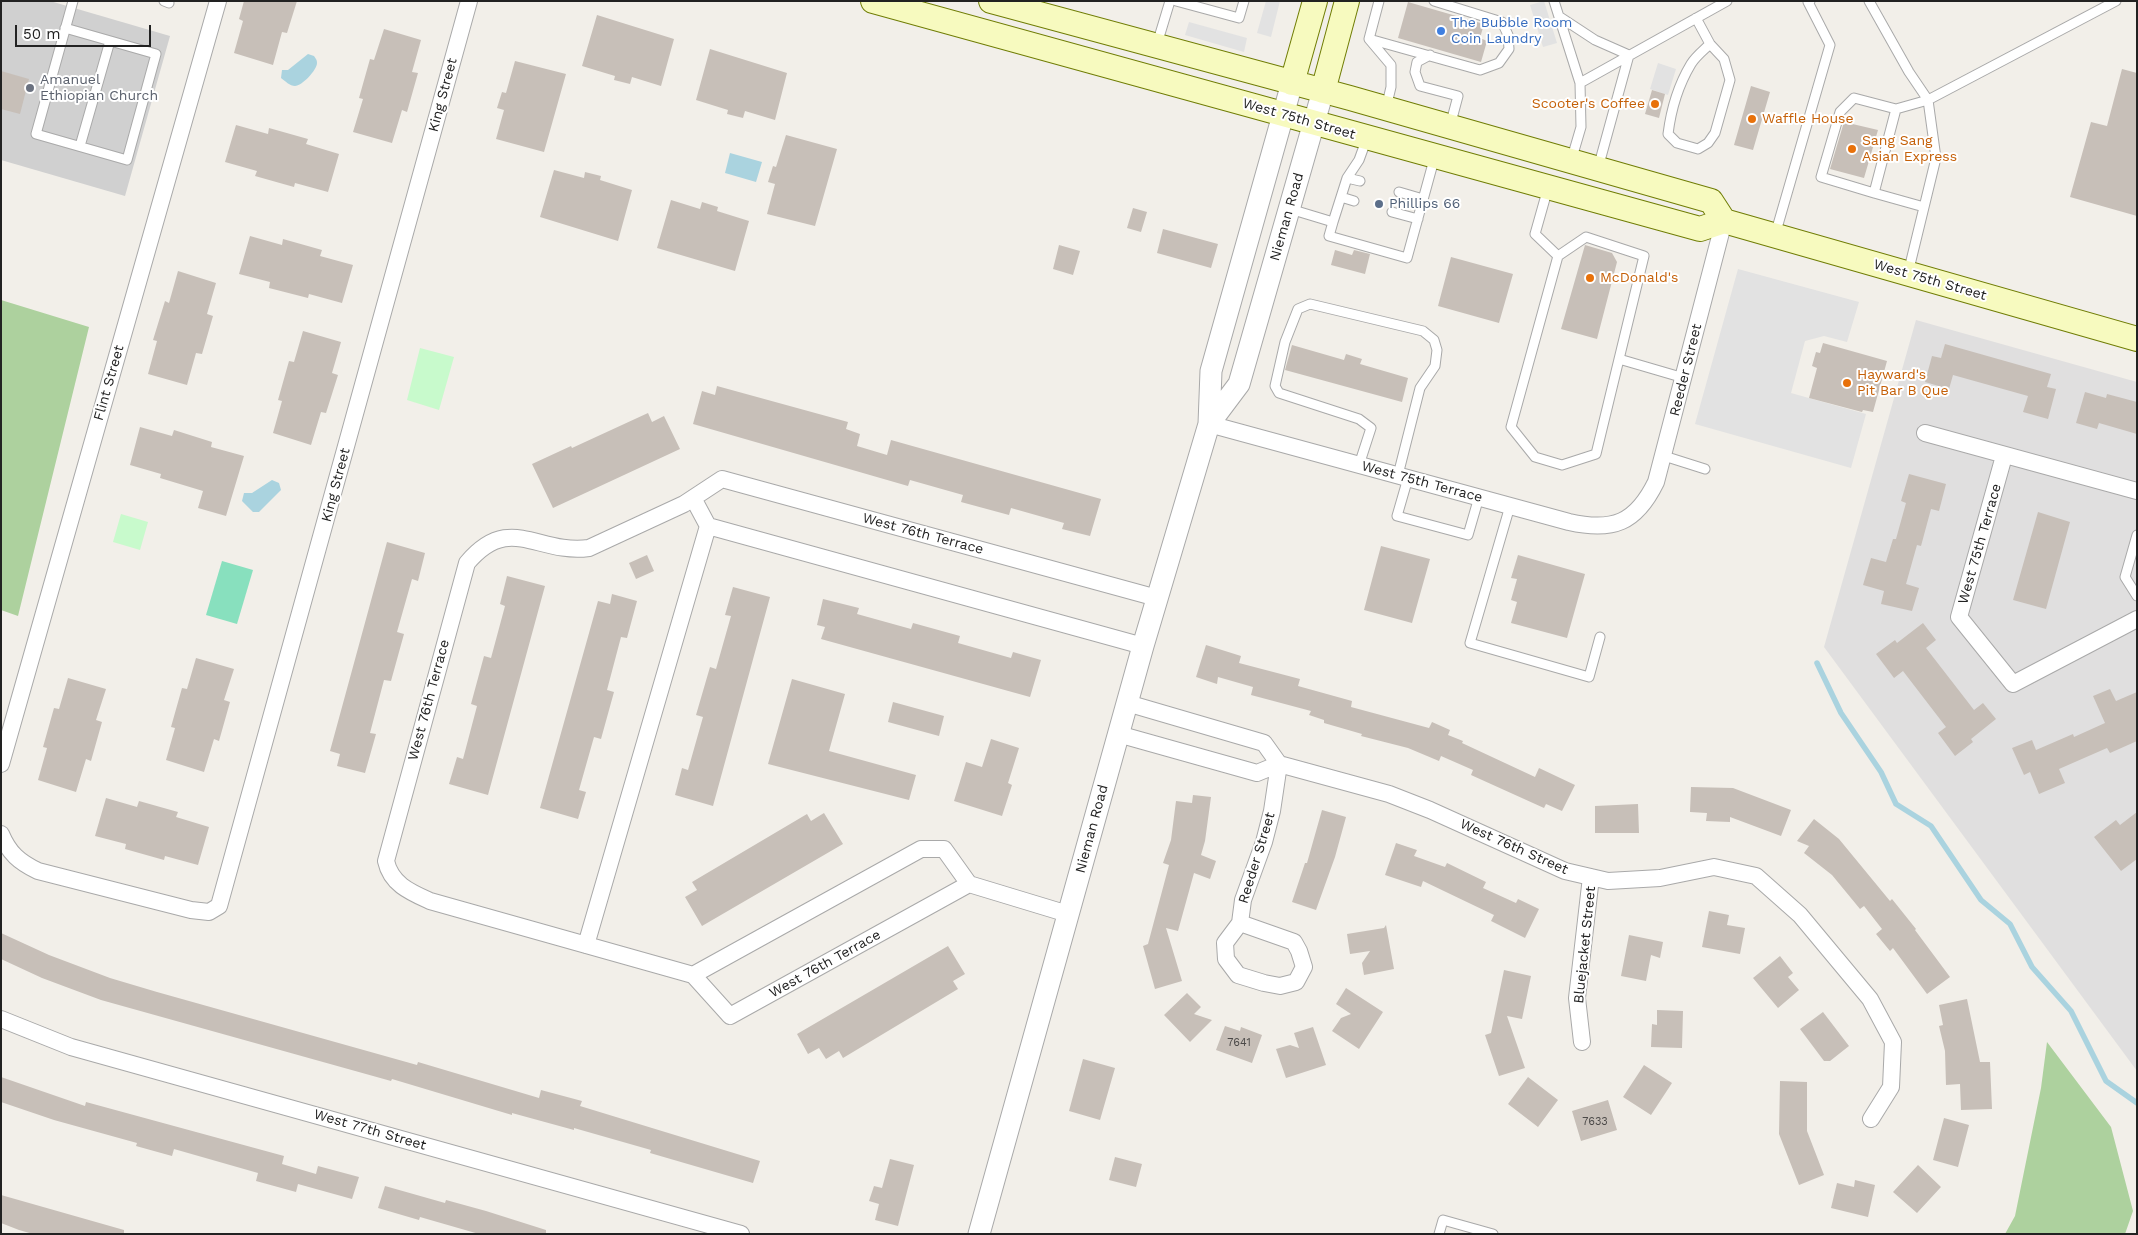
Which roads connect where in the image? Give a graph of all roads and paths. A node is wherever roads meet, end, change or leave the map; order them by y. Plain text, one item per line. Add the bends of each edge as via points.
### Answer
1 (73, 1) edge
2 (218, 1) edge
3 (469, 1) edge
4 (873, 1) edge
5 (1170, 1) edge
6 (1176, 1) edge
7 (1244, 1) edge
8 (1315, 1) edge
9 (1347, 1) edge
10 (1379, 1) edge
11 (1434, 1) edge
12 (1554, 1) edge
13 (1727, 1) edge
14 (1810, 1) edge
15 (1869, 1) edge
16 (2116, 1) edge
17 (998, 2) edge
18 (1560, 16) junction
19 (1696, 18) junction
20 (65, 28) junction
21 (1369, 39) junction
22 (110, 41) junction
23 (1710, 44) junction
24 (1156, 47) junction
25 (1629, 55) junction
26 (1430, 56) junction
27 (1580, 82) junction
28 (1292, 84) junction
29 (1323, 91) junction
30 (1928, 100) junction
31 (1386, 108) junction
32 (1896, 109) junction
33 (1284, 115) junction
34 (1314, 123) junction
35 (1450, 126) junction
36 (1366, 138) junction
37 (80, 146) junction
38 (1435, 156) junction
39 (1571, 162) junction
40 (1598, 169) junction
41 (1347, 178) junction
42 (1360, 181) dead end
43 (1548, 186) junction
44 (1398, 192) dead end
45 (1874, 193) junction
46 (1341, 197) junction
47 (1423, 199) junction
48 (1354, 201) dead end
49 (1924, 207) junction
50 (1290, 209) junction
51 (1392, 212) dead end
52 (1418, 219) junction
53 (1724, 221) junction
54 (1333, 222) junction
55 (1775, 236) junction
56 (1558, 256) junction
57 (1908, 274) junction
58 (2137, 339) edge
59 (1619, 359) junction
60 (1684, 378) junction
61 (1209, 424) junction
62 (1925, 433) dead end
63 (1664, 456) junction
64 (2004, 456) junction
65 (1359, 465) junction
66 (1705, 469) dead end
67 (1403, 477) junction
68 (2137, 492) edge
69 (1479, 497) junction
70 (693, 498) junction
71 (1510, 506) junction
72 (1635, 513) joint
73 (708, 526) junction
74 (2137, 535) edge
75 (2137, 596) edge
76 (1156, 598) junction
77 (2137, 619) edge
78 (1600, 637) dead end
79 (1143, 646) junction
80 (1127, 703) junction
81 (1118, 734) junction
82 (1, 764) edge
83 (1279, 764) junction
84 (2, 835) edge
85 (1591, 877) junction
86 (969, 884) junction
87 (1068, 914) junction
88 (1240, 923) junction
89 (586, 945) junction
90 (693, 975) junction
91 (1, 1018) edge
92 (1582, 1042) dead end
93 (1871, 1119) dead end
94 (741, 1234) edge
95 (979, 1234) edge
96 (1439, 1234) edge
97 (1493, 1234) edge

1 - 20 lane
2 - 82 street, Flint Street
3 - 84 street, King Street via 219,906 208,912 191,910 38,871 22,864 10,853
4 - 33 main road, West 75th Street
5 - 24 lane
6 - 7 lane via 1239,18
8 - 28 main road, Nieman Road
9 - 29 main road, Nieman Road
10 - 21 lane
11 - 26 lane via 1502,22 1508,35 1509,49 1499,63 1480,70
12 - 18 lane
13 - 19 lane
14 - 55 lane via 1830,45
15 - 30 lane via 1908,72
16 - 30 lane
17 - 24 main road
18 - 25 lane via 1595,40
18 - 27 lane
19 - 23 lane
19 - 25 lane
20 - 22 lane
20 - 37 lane via 36,134
21 - 26 lane
21 - 31 lane via 1391,65
22 - 37 lane
22 - 37 lane via 156,54 126,160
23 - 23 lane via 1692,62 1670,116 1668,134 1677,143 1698,149 1715,133 1730,80 1724,59
24 - 28 main road
25 - 27 lane
25 - 40 lane
26 - 35 lane via 1417,62 1414,72 1420,86 1458,96
27 - 39 lane via 1581,127
28 - 29 main road
28 - 33 street, Nieman Road
29 - 31 main road
29 - 34 street, Nieman Road
30 - 32 lane
30 - 49 lane via 1936,158
31 - 35 main road
32 - 45 lane
32 - 45 lane via 1854,98 1840,112 1821,177
33 - 34 main road, West 75th Street
33 - 61 street, Nieman Road via 1211,371
34 - 36 main road, West 75th Street
34 - 50 street, Nieman Road
35 - 39 main road
36 - 38 main road, West 75th Street
36 - 41 lane via 1359,160
38 - 43 main road, West 75th Street
38 - 47 lane
39 - 40 main road
40 - 53 main road via 1711,201
41 - 42 lane
41 - 46 lane
43 - 53 main road, West 75th Street via 1700,229
43 - 56 lane via 1535,234
44 - 47 lane
45 - 49 lane
46 - 48 lane
46 - 54 lane
47 - 52 lane
49 - 57 lane
50 - 54 lane
50 - 61 street, Nieman Road via 1239,384
51 - 52 lane
52 - 54 lane via 1407,258 1329,236
53 - 55 main road, West 75th Street
53 - 60 street, Reeder Street
55 - 57 main road, West 75th Street
56 - 59 lane via 1586,237 1644,256
56 - 59 lane via 1511,428 1535,457 1562,465 1596,454
57 - 58 main road, West 75th Street
59 - 60 lane
60 - 63 street, Reeder Street
61 - 65 street, West 75th Terrace
61 - 76 street, Nieman Road
62 - 64 street
63 - 66 lane
63 - 72 street, Reeder Street via 1647,501
64 - 68 street
64 - 77 street, West 75th Terrace via 1959,617 2013,684
65 - 67 street, West 75th Terrace
65 - 67 lane via 1371,428 1359,419 1279,393 1275,386 1284,342 1298,309 1310,304 1422,331 1434,340 1437,350 1435,366 1420,388
67 - 69 street, West 75th Terrace
67 - 69 lane via 1397,516 1460,533 1468,535
69 - 71 street, West 75th Terrace
70 - 73 street
70 - 76 street, West 76th Terrace via 722,479
70 - 89 street, West 76th Terrace via 589,548 576,550 504,537 491,541 475,553 467,563 388,849 388,871 410,892 430,901
71 - 72 street, West 75th Terrace via 1591,527 1612,525
71 - 78 lane via 1470,643 1589,677
73 - 79 street
73 - 89 street
74 - 75 lane via 2125,577
76 - 79 street, Nieman Road
79 - 80 street, Nieman Road
80 - 81 street, Nieman Road
80 - 83 street via 1264,743
81 - 83 street via 1257,773
81 - 87 street, Nieman Road
83 - 85 street, West 76th Street via 1389,794 1565,871
83 - 88 street, Reeder Street via 1272,811 1243,900
85 - 92 street, Bluejacket Street via 1577,998
85 - 93 street, West 76th Street via 1608,881 1660,878 1714,867 1756,876 1800,915 1863,992 1894,1042 1891,1087
86 - 87 street
86 - 90 street via 944,849 921,849
86 - 90 street, West 76th Terrace via 730,1016
87 - 95 street, Nieman Road
88 - 88 street, Reeder Street via 1225,943 1226,959 1238,974 1280,986 1296,982 1304,966 1294,942
89 - 90 street, West 76th Terrace
91 - 94 street, West 77th Street via 71,1047
96 - 97 lane via 1443,1220

